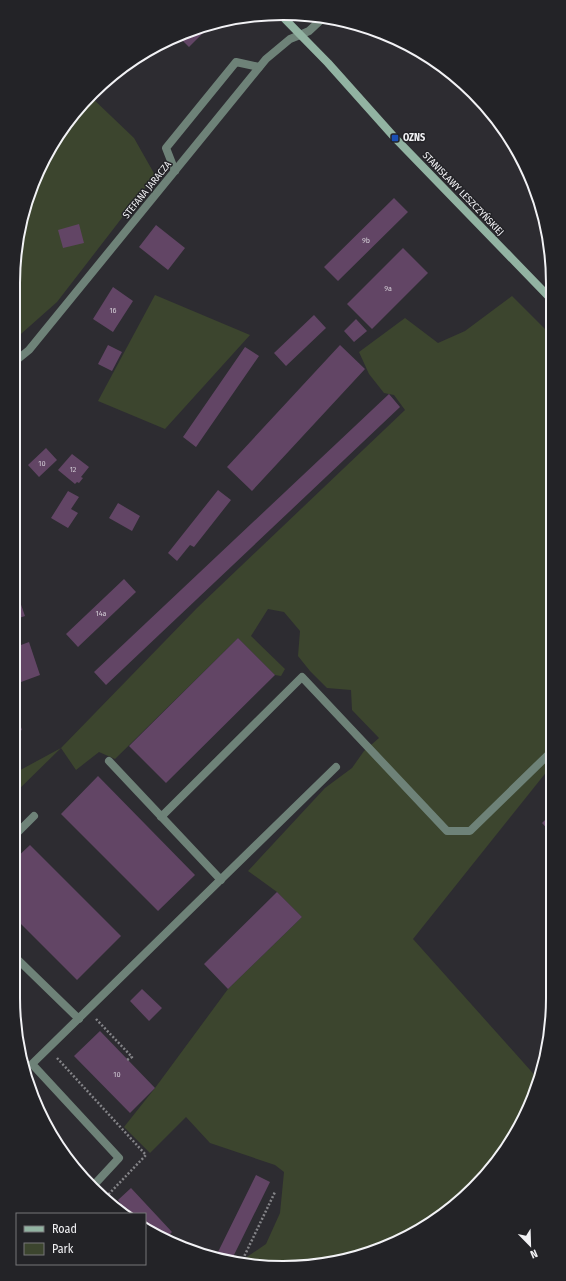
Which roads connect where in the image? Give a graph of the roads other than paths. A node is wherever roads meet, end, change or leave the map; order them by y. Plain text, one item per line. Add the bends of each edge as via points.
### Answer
1 (286, 20) edge
2 (318, 22) edge
3 (300, 35) junction
4 (259, 67) junction
5 (175, 172) junction
6 (546, 294) edge
7 (20, 357) edge
8 (546, 757) edge
9 (109, 761) dead end
10 (336, 767) dead end
11 (34, 816) dead end
12 (161, 817) junction
13 (20, 830) edge
14 (221, 880) junction
15 (20, 962) edge
16 (79, 1019) junction
17 (96, 1183) edge

1 - 3 street, STANISŁAWY LESZCZYŃSKIEJ
2 - 3 street, STEFANA JARACZA
3 - 4 street, STEFANA JARACZA via 290,39
3 - 6 street, STANISŁAWY LESZCZYŃSKIEJ via 395,138
4 - 5 street, STEFANA JARACZA
4 - 5 street via 236,62 166,148
5 - 7 street, STEFANA JARACZA via 29,350
8 - 12 street via 470,831 447,831 302,677
9 - 12 street
10 - 14 street
11 - 13 street
12 - 14 street
14 - 16 street
15 - 16 street
16 - 17 street via 32,1064 120,1158

